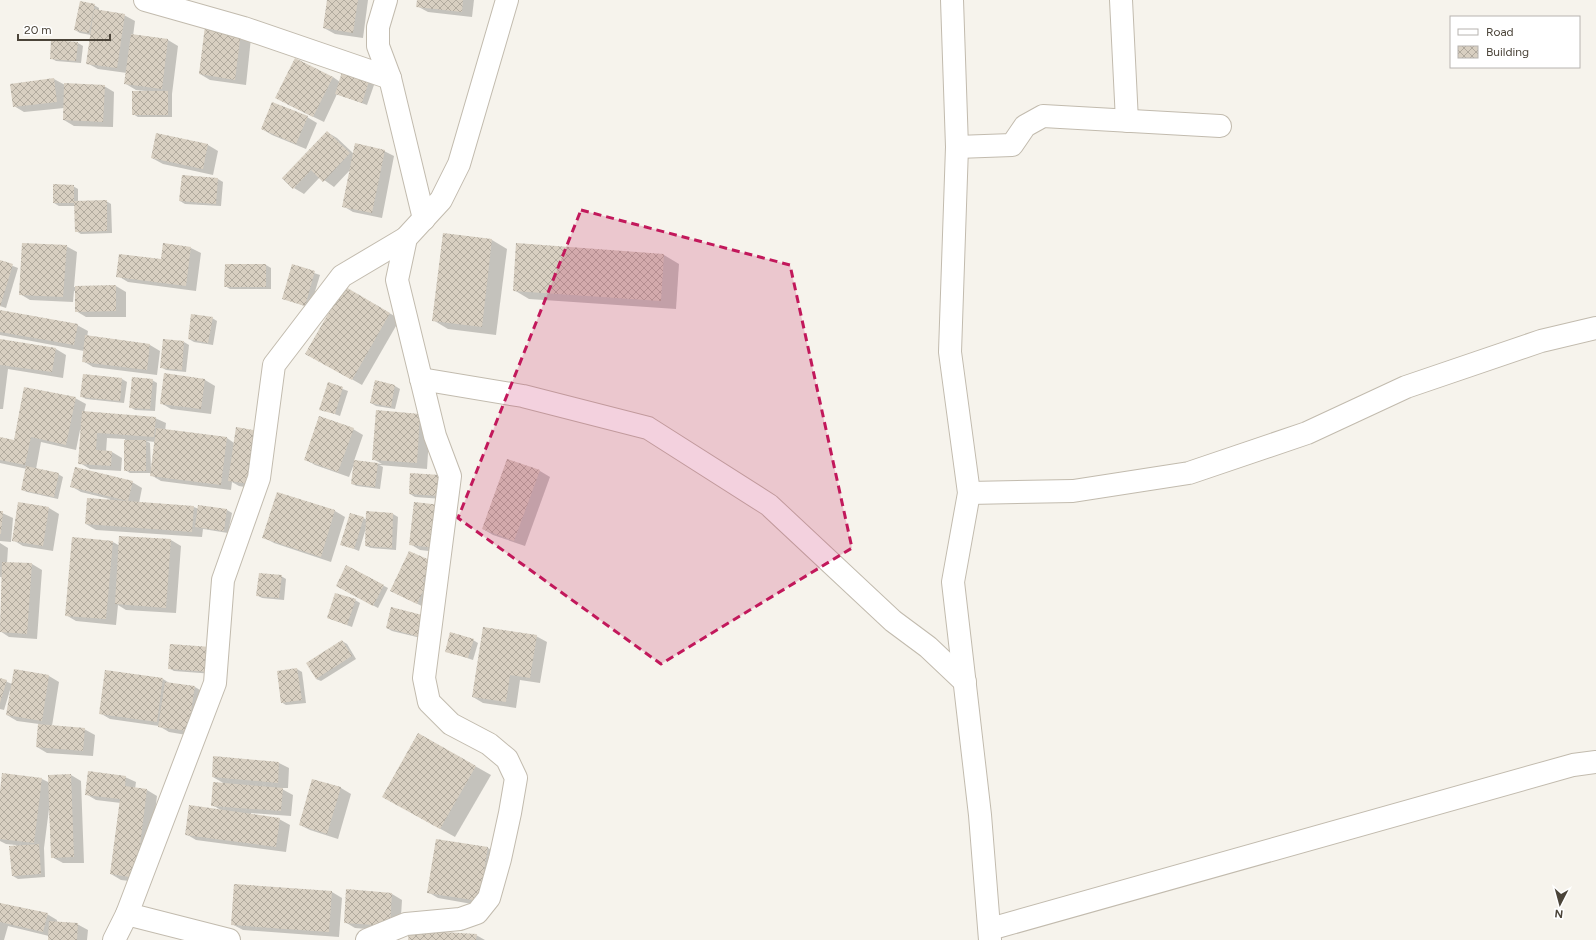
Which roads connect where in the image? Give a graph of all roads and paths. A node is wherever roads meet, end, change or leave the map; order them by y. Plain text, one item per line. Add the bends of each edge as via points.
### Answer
1 (145, 0) edge
2 (386, 0) edge
3 (507, 0) edge
4 (952, 0) edge
5 (1121, 0) edge
6 (390, 78) junction
7 (1127, 121) junction
8 (1220, 126) dead end
9 (957, 147) junction
10 (424, 219) junction
11 (406, 238) junction
12 (1596, 328) edge
13 (421, 379) junction
14 (969, 493) junction
15 (965, 682) junction
16 (1596, 762) edge
17 (127, 914) junction
18 (990, 935) edge
19 (114, 940) edge
20 (229, 940) edge
21 (367, 940) edge

1 - 6 street via 244,28
2 - 6 street via 377,36
3 - 10 street via 459,164 441,200
4 - 9 street
5 - 7 street
6 - 10 street
7 - 8 street
7 - 9 street via 1043,116 1025,126 1012,145
9 - 14 street via 950,352
10 - 11 street
11 - 13 street via 397,280
11 - 17 street via 342,276 274,365 259,478 223,580 215,683
12 - 14 street via 1541,341 1406,387 1307,432 1190,473 1074,491
13 - 15 street via 523,396 648,428 769,505 893,620 928,647
13 - 21 street via 435,436 450,476 424,678 429,702 451,724 489,744 507,759 516,778 498,867 489,898 477,913 460,919 406,924
14 - 15 street via 953,582
15 - 18 street
16 - 18 street via 1573,765
17 - 19 street
17 - 20 street

